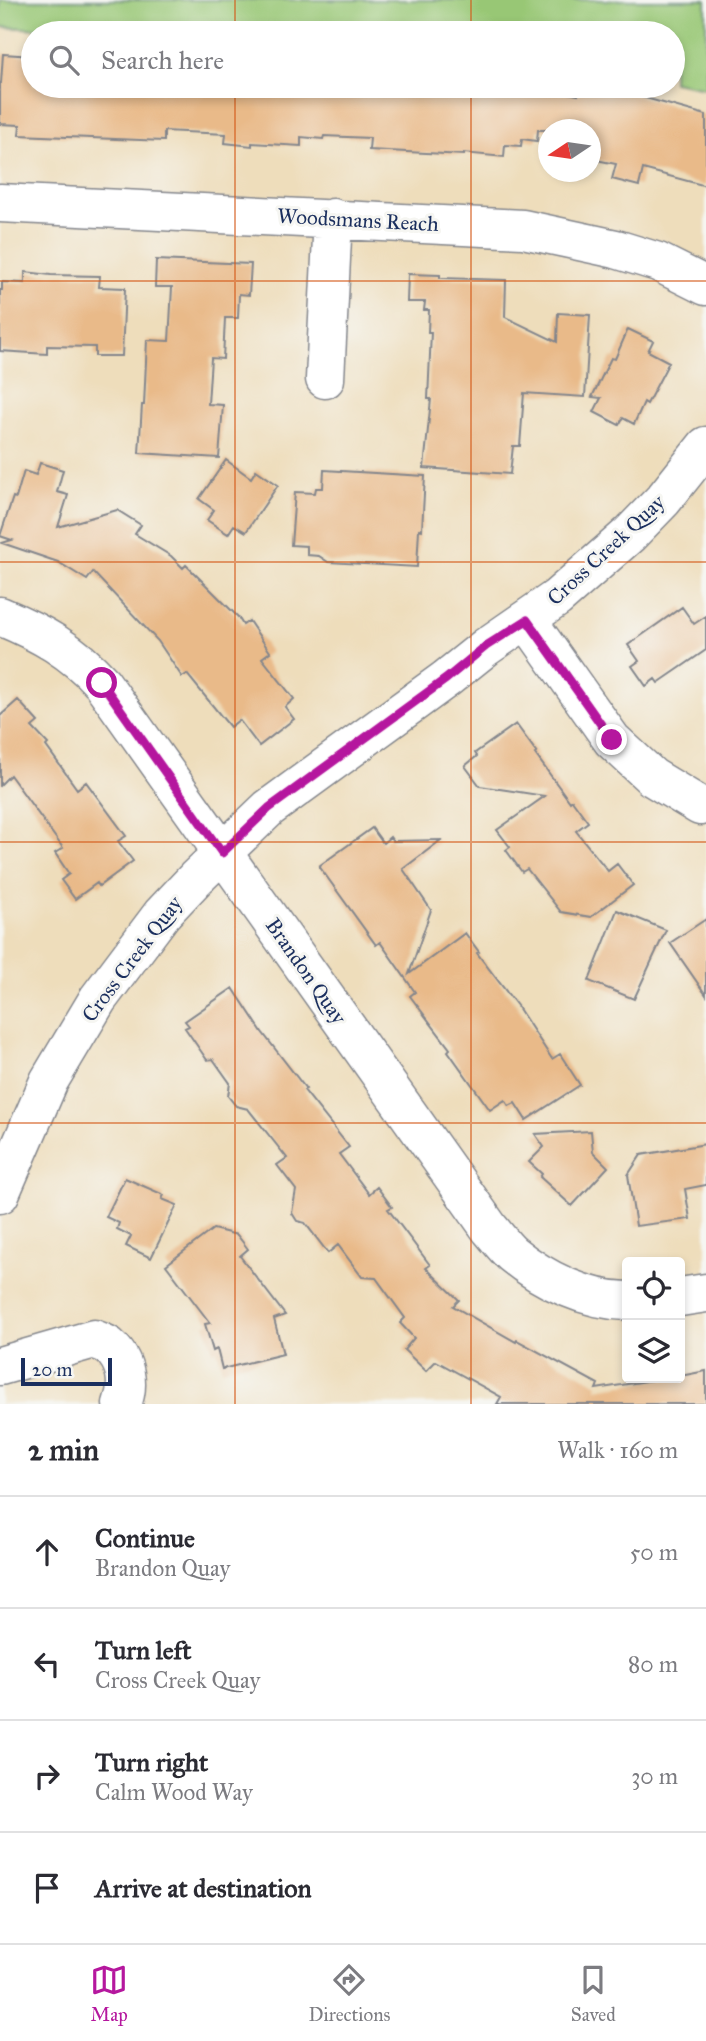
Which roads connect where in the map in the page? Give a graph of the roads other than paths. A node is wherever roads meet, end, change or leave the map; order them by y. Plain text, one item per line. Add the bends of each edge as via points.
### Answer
1 (0, 203) edge
2 (334, 218) junction
3 (706, 286) edge
4 (325, 379) dead end
5 (706, 446) edge
6 (0, 616) edge
7 (527, 620) junction
8 (700, 806) dead end
9 (222, 853) junction
10 (0, 1194) edge
11 (706, 1293) edge
12 (685, 1296) edge
13 (622, 1300) edge
14 (0, 1366) edge
15 (122, 1404) edge

1 - 2 street, Woodsmans Reach
2 - 3 street, Woodsmans Reach via 523,229 616,248
2 - 4 street
5 - 7 street, Cross Creek Quay via 630,534
6 - 9 street, Brandon Quay via 37,631 92,672
7 - 8 street via 612,740 652,778
7 - 9 street, Cross Creek Quay via 269,808
9 - 10 street, Cross Creek Quay via 162,914 98,999 49,1081
9 - 13 street, Brandon Quay via 510,1252 560,1284 591,1296
11 - 12 street
14 - 15 street via 94,1339 109,1346 121,1362 127,1376

